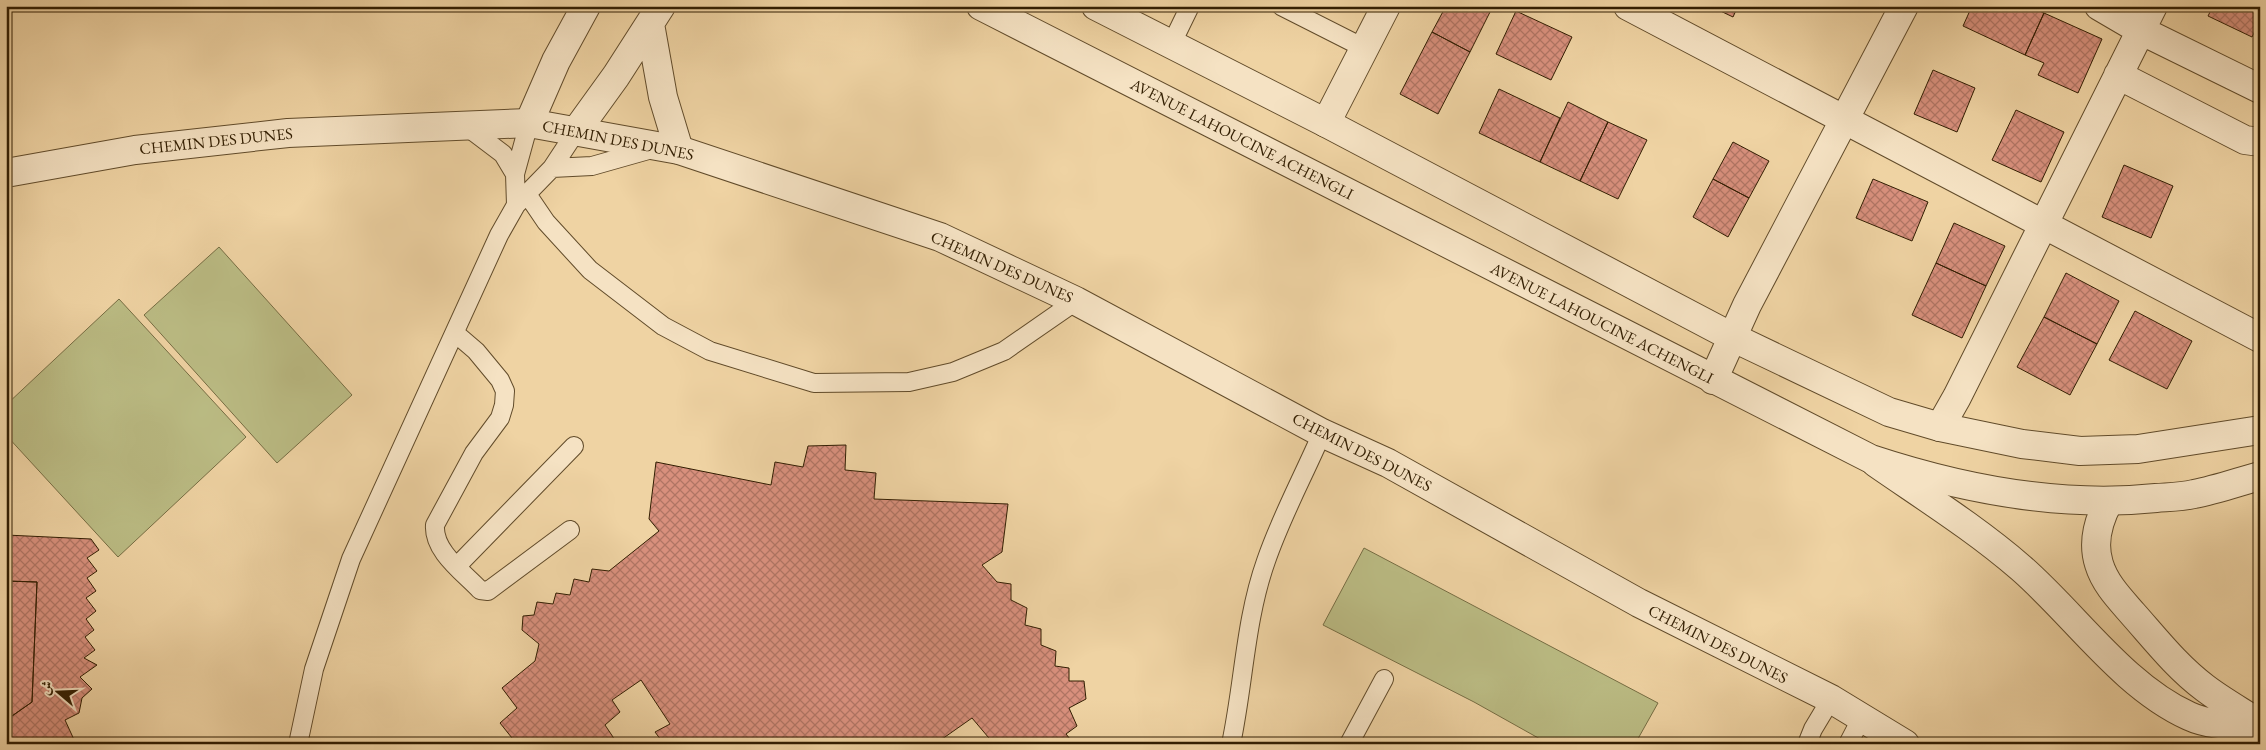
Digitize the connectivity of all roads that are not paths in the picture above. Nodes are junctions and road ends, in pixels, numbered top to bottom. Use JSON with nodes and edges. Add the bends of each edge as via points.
{"nodes":[{"id":1,"x":586,"y":6,"type":"edge"},
{"id":2,"x":981,"y":6,"type":"edge"},
{"id":3,"x":1096,"y":6,"type":"edge"},
{"id":4,"x":1190,"y":6,"type":"edge"},
{"id":5,"x":1281,"y":6,"type":"edge"},
{"id":6,"x":1386,"y":6,"type":"edge"},
{"id":7,"x":1904,"y":6,"type":"edge"},
{"id":8,"x":2100,"y":6,"type":"edge"},
{"id":9,"x":1636,"y":8,"type":"edge"},
{"id":10,"x":655,"y":15,"type":"edge"},
{"id":11,"x":2146,"y":18,"type":"edge"},
{"id":12,"x":1171,"y":44,"type":"junction"},
{"id":13,"x":1364,"y":48,"type":"junction"},
{"id":14,"x":2118,"y":75,"type":"junction"},
{"id":15,"x":2260,"y":88,"type":"edge"},
{"id":16,"x":1845,"y":121,"type":"junction"},
{"id":17,"x":529,"y":123,"type":"junction"},
{"id":18,"x":1326,"y":123,"type":"junction"},
{"id":19,"x":465,"y":126,"type":"junction"},
{"id":20,"x":577,"y":130,"type":"junction"},
{"id":21,"x":2260,"y":142,"type":"edge"},
{"id":22,"x":669,"y":148,"type":"junction"},
{"id":23,"x":552,"y":168,"type":"junction"},
{"id":24,"x":6,"y":173,"type":"edge"},
{"id":25,"x":515,"y":174,"type":"junction"},
{"id":26,"x":522,"y":200,"type":"junction"},
{"id":27,"x":2043,"y":224,"type":"junction"},
{"id":28,"x":1076,"y":301,"type":"junction"},
{"id":29,"x":455,"y":333,"type":"junction"},
{"id":30,"x":1734,"y":338,"type":"junction"},
{"id":31,"x":2260,"y":338,"type":"edge"},
{"id":32,"x":1713,"y":380,"type":"junction"},
{"id":33,"x":1940,"y":427,"type":"junction"},
{"id":34,"x":2260,"y":430,"type":"edge"},
{"id":35,"x":1322,"y":433,"type":"junction"},
{"id":36,"x":574,"y":446,"type":"dead end"},
{"id":37,"x":1871,"y":459,"type":"junction"},
{"id":38,"x":2260,"y":476,"type":"edge"},
{"id":39,"x":2109,"y":501,"type":"junction"},
{"id":40,"x":570,"y":530,"type":"dead end"},
{"id":41,"x":457,"y":566,"type":"junction"},
{"id":42,"x":1384,"y":679,"type":"dead end"},
{"id":43,"x":1831,"y":699,"type":"junction"},
{"id":44,"x":1861,"y":718,"type":"junction"},
{"id":45,"x":2260,"y":725,"type":"edge"},
{"id":46,"x":298,"y":744,"type":"edge"},
{"id":47,"x":1231,"y":744,"type":"edge"},
{"id":48,"x":1349,"y":744,"type":"edge"},
{"id":49,"x":1808,"y":744,"type":"edge"},
{"id":50,"x":1848,"y":744,"type":"edge"},
{"id":51,"x":1905,"y":744,"type":"edge"}],
"edges":[{"from":1,"to":17,"type":"street","via":[[556,61]]},
{"from":2,"to":32,"type":"street","name":"AVENUE LAHOUCINE ACHENGLI"},
{"from":3,"to":12,"type":"street"},
{"from":4,"to":12,"type":"lane"},
{"from":5,"to":13,"type":"lane"},
{"from":6,"to":13,"type":"street"},
{"from":7,"to":16,"type":"street"},
{"from":8,"to":11,"type":"street"},
{"from":9,"to":16,"type":"street"},
{"from":10,"to":20,"type":"street"},
{"from":10,"to":22,"type":"street"},
{"from":11,"to":14,"type":"street"},
{"from":11,"to":15,"type":"street"},
{"from":12,"to":18,"type":"street"},
{"from":13,"to":18,"type":"street"},
{"from":14,"to":21,"type":"street","via":[[2245,140]]},
{"from":14,"to":27,"type":"street"},
{"from":16,"to":27,"type":"street"},
{"from":16,"to":30,"type":"street","via":[[1747,304]]},
{"from":17,"to":19,"type":"street","name":"CHEMIN DES DUNES"},
{"from":17,"to":20,"type":"street","name":"CHEMIN DES DUNES"},
{"from":17,"to":25,"type":"lane"},
{"from":18,"to":30,"type":"street"},
{"from":19,"to":24,"type":"street","name":"CHEMIN DES DUNES","via":[[278,134],[135,150]]},
{"from":19,"to":25,"type":"lane","via":[[503,154]]},
{"from":20,"to":22,"type":"street","name":"CHEMIN DES DUNES"},
{"from":20,"to":23,"type":"lane"},
{"from":22,"to":23,"type":"lane","via":[[592,166]]},
{"from":22,"to":28,"type":"street","name":"CHEMIN DES DUNES","via":[[940,237]]},
{"from":23,"to":26,"type":"lane"},
{"from":25,"to":26,"type":"lane"},
{"from":26,"to":28,"type":"lane","via":[[590,270],[663,326],[710,352],[814,383],[909,382],[953,372],[1004,351]]},
{"from":26,"to":29,"type":"lane","via":[[498,235]]},
{"from":27,"to":31,"type":"street"},
{"from":27,"to":33,"type":"street"},
{"from":28,"to":35,"type":"street","name":"CHEMIN DES DUNES"},
{"from":29,"to":41,"type":"lane","via":[[476,351],[500,380],[504,391],[500,418],[474,452],[434,525],[434,536]]},
{"from":29,"to":46,"type":"lane","via":[[351,559],[314,669]]},
{"from":30,"to":32,"type":"street"},
{"from":30,"to":33,"type":"street","via":[[1889,412]]},
{"from":32,"to":37,"type":"street","name":"AVENUE LAHOUCINE ACHENGLI"},
{"from":33,"to":34,"type":"street","via":[[2022,444],[2080,451],[2138,449]]},
{"from":35,"to":43,"type":"street","name":"CHEMIN DES DUNES","via":[[1388,463],[1638,603]]},
{"from":35,"to":47,"type":"lane","via":[[1266,561],[1252,612]]},
{"from":36,"to":41,"type":"lane"},
{"from":37,"to":39,"type":"street","name":"AVENUE LAHOUCINE ACHENGLI","via":[[1921,476],[2011,493],[2079,502]]},
{"from":37,"to":45,"type":"street","via":[[1957,518],[2021,568],[2126,672],[2166,704],[2204,721]]},
{"from":38,"to":39,"type":"street","name":"AVENUE LAHOUCINE ACHENGLI","via":[[2192,495]]},
{"from":39,"to":45,"type":"street","via":[[2101,516],[2096,547],[2099,564],[2114,592],[2187,673]]},
{"from":40,"to":41,"type":"lane","via":[[488,591],[480,590]]},
{"from":42,"to":48,"type":"lane"},
{"from":43,"to":44,"type":"street","name":"CHEMIN DES DUNES"},
{"from":43,"to":49,"type":"lane"},
{"from":44,"to":50,"type":"lane"},
{"from":44,"to":51,"type":"street","name":"CHEMIN DES DUNES"}]}
